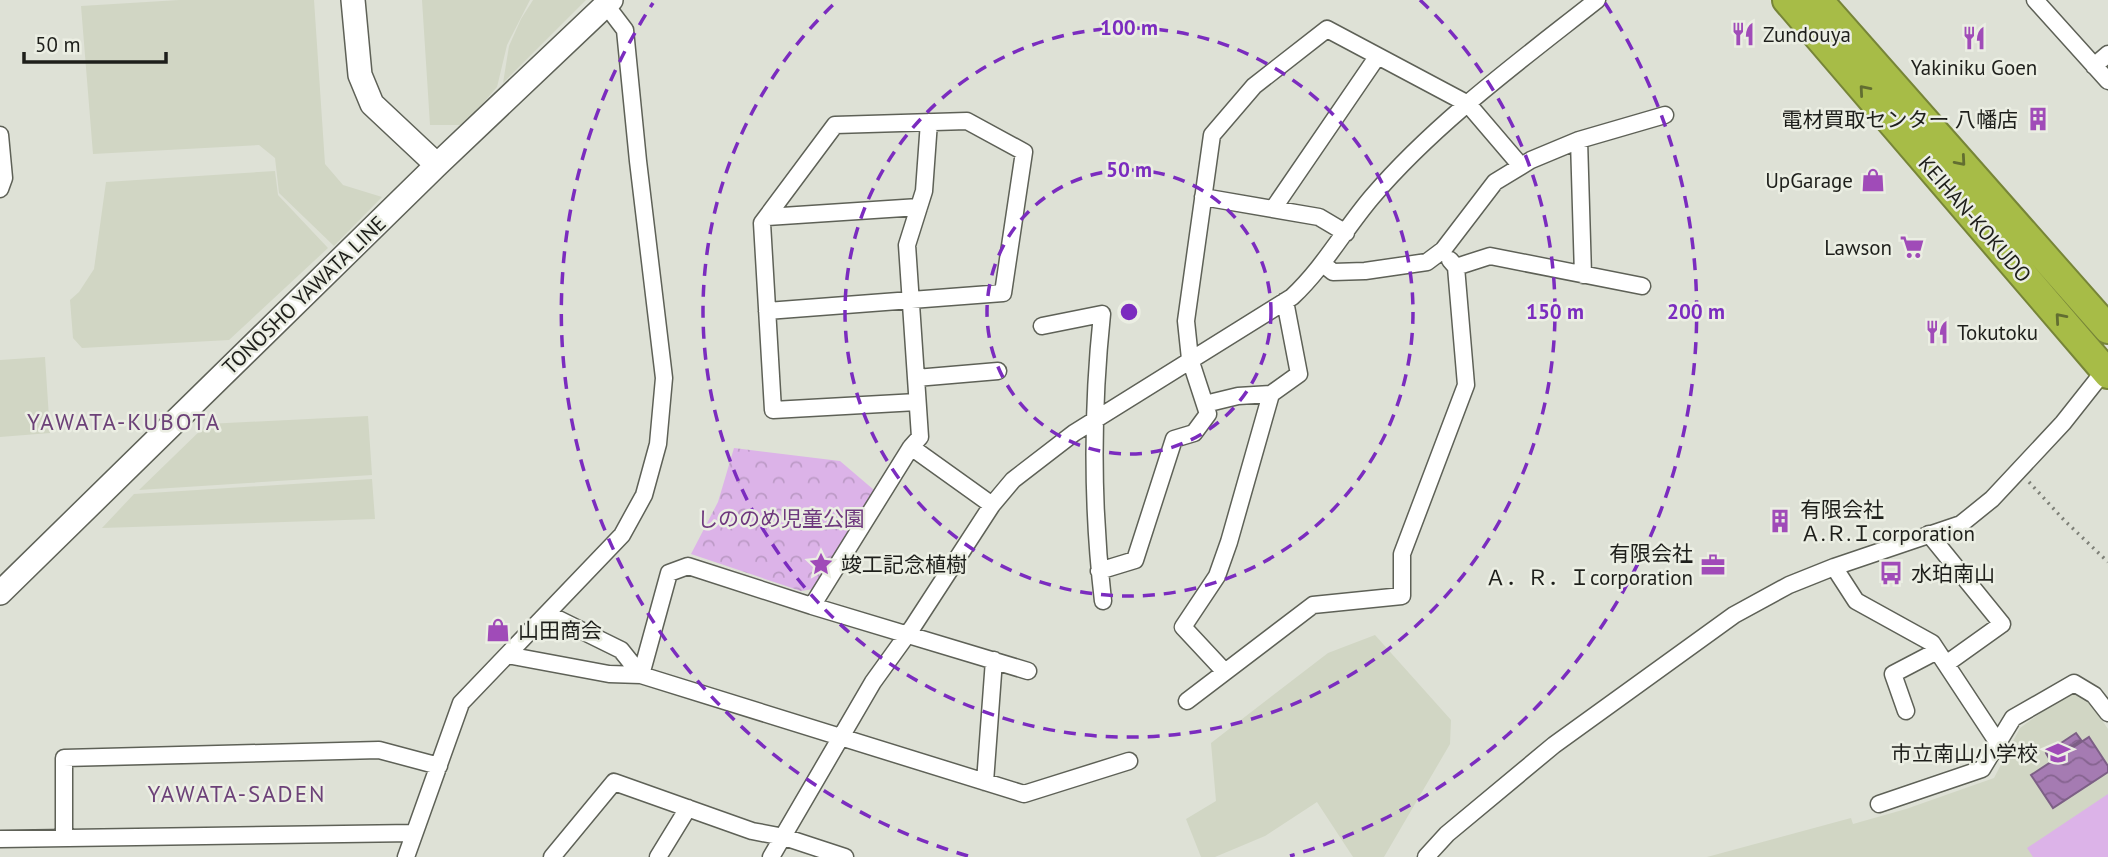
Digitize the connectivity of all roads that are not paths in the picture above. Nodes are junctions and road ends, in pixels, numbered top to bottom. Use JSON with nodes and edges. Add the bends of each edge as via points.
{"nodes":[{"id":1,"x":353,"y":0,"type":"edge"},
{"id":2,"x":1597,"y":0,"type":"edge"},
{"id":3,"x":1787,"y":0,"type":"edge"},
{"id":4,"x":1818,"y":0,"type":"edge"},
{"id":5,"x":2039,"y":1,"type":"edge"},
{"id":6,"x":608,"y":3,"type":"edge"},
{"id":7,"x":2108,"y":54,"type":"edge"},
{"id":8,"x":1377,"y":57,"type":"junction"},
{"id":9,"x":2094,"y":66,"type":"junction"},
{"id":10,"x":2108,"y":81,"type":"edge"},
{"id":11,"x":1468,"y":104,"type":"junction"},
{"id":12,"x":1665,"y":115,"type":"dead end"},
{"id":13,"x":929,"y":122,"type":"junction"},
{"id":14,"x":0,"y":135,"type":"edge"},
{"id":15,"x":1578,"y":140,"type":"junction"},
{"id":16,"x":437,"y":165,"type":"junction"},
{"id":17,"x":1521,"y":166,"type":"junction"},
{"id":18,"x":0,"y":189,"type":"edge"},
{"id":19,"x":1203,"y":197,"type":"junction"},
{"id":20,"x":919,"y":207,"type":"junction"},
{"id":21,"x":1273,"y":209,"type":"junction"},
{"id":22,"x":767,"y":217,"type":"junction"},
{"id":23,"x":1346,"y":233,"type":"junction"},
{"id":24,"x":1443,"y":250,"type":"junction"},
{"id":25,"x":1323,"y":264,"type":"junction"},
{"id":26,"x":1455,"y":267,"type":"junction"},
{"id":27,"x":1583,"y":275,"type":"junction"},
{"id":28,"x":1642,"y":286,"type":"dead end"},
{"id":29,"x":911,"y":300,"type":"junction"},
{"id":30,"x":1285,"y":301,"type":"junction"},
{"id":31,"x":767,"y":311,"type":"junction"},
{"id":32,"x":1042,"y":326,"type":"dead end"},
{"id":33,"x":2108,"y":329,"type":"edge"},
{"id":34,"x":1190,"y":359,"type":"junction"},
{"id":35,"x":2107,"y":368,"type":"edge"},
{"id":36,"x":998,"y":370,"type":"dead end"},
{"id":37,"x":916,"y":378,"type":"junction"},
{"id":38,"x":1271,"y":394,"type":"junction"},
{"id":39,"x":917,"y":402,"type":"junction"},
{"id":40,"x":1205,"y":404,"type":"junction"},
{"id":41,"x":1096,"y":419,"type":"junction"},
{"id":42,"x":911,"y":447,"type":"junction"},
{"id":43,"x":992,"y":505,"type":"junction"},
{"id":44,"x":1929,"y":534,"type":"junction"},
{"id":45,"x":1834,"y":567,"type":"junction"},
{"id":46,"x":1100,"y":571,"type":"junction"},
{"id":47,"x":0,"y":593,"type":"edge"},
{"id":48,"x":1103,"y":601,"type":"dead end"},
{"id":49,"x":812,"y":606,"type":"junction"},
{"id":50,"x":548,"y":614,"type":"junction"},
{"id":51,"x":907,"y":634,"type":"junction"},
{"id":52,"x":508,"y":655,"type":"junction"},
{"id":53,"x":1942,"y":658,"type":"junction"},
{"id":54,"x":994,"y":660,"type":"junction"},
{"id":55,"x":1028,"y":671,"type":"dead end"},
{"id":56,"x":1225,"y":672,"type":"junction"},
{"id":57,"x":641,"y":675,"type":"junction"},
{"id":58,"x":1187,"y":701,"type":"dead end"},
{"id":59,"x":1906,"y":711,"type":"dead end"},
{"id":60,"x":2108,"y":713,"type":"edge"},
{"id":61,"x":842,"y":736,"type":"junction"},
{"id":62,"x":1998,"y":743,"type":"junction"},
{"id":63,"x":1129,"y":761,"type":"dead end"},
{"id":64,"x":439,"y":766,"type":"junction"},
{"id":65,"x":985,"y":782,"type":"junction"},
{"id":66,"x":1879,"y":804,"type":"dead end"},
{"id":67,"x":688,"y":808,"type":"junction"},
{"id":68,"x":414,"y":833,"type":"junction"},
{"id":69,"x":784,"y":837,"type":"junction"},
{"id":70,"x":64,"y":838,"type":"junction"},
{"id":71,"x":0,"y":839,"type":"edge"},
{"id":72,"x":406,"y":857,"type":"edge"},
{"id":73,"x":552,"y":857,"type":"edge"},
{"id":74,"x":658,"y":857,"type":"edge"},
{"id":75,"x":771,"y":857,"type":"edge"},
{"id":76,"x":845,"y":857,"type":"edge"},
{"id":77,"x":1426,"y":857,"type":"edge"}],
"edges":[{"from":1,"to":16,"type":"main road","via":[[360,75],[372,104]]},
{"from":2,"to":11,"type":"street"},
{"from":35,"to":3,"type":"highway","name":"KEIHAN-KOKUDO","one_way":true},
{"from":4,"to":33,"type":"highway","name":"KEIHAN-KOKUDO","one_way":true},
{"from":5,"to":9,"type":"street"},
{"from":6,"to":16,"type":"main road","name":"TONOSHO YAWATA LINE"},
{"from":6,"to":50,"type":"street","via":[[625,30],[664,377],[658,444],[644,495],[622,535]]},
{"from":7,"to":9,"type":"street"},
{"from":8,"to":11,"type":"street"},
{"from":8,"to":19,"type":"street","via":[[1327,30],[1254,86],[1212,135]]},
{"from":8,"to":21,"type":"street"},
{"from":9,"to":10,"type":"street"},
{"from":11,"to":17,"type":"street"},
{"from":11,"to":23,"type":"street","via":[[1372,197]]},
{"from":12,"to":15,"type":"street"},
{"from":13,"to":20,"type":"street"},
{"from":13,"to":22,"type":"street","via":[[835,125]]},
{"from":13,"to":29,"type":"street","via":[[967,121],[1024,152],[1003,293]]},
{"from":14,"to":18,"type":"street","via":[[4,178]]},
{"from":15,"to":17,"type":"street"},
{"from":15,"to":27,"type":"street"},
{"from":16,"to":47,"type":"main road","name":"TONOSHO YAWATA LINE"},
{"from":17,"to":24,"type":"street","via":[[1495,182]]},
{"from":19,"to":21,"type":"street"},
{"from":19,"to":34,"type":"street","via":[[1186,321]]},
{"from":20,"to":22,"type":"street"},
{"from":20,"to":29,"type":"street","via":[[907,245]]},
{"from":21,"to":23,"type":"street","via":[[1319,217]]},
{"from":22,"to":31,"type":"street","via":[[762,223]]},
{"from":23,"to":25,"type":"street"},
{"from":24,"to":25,"type":"street","via":[[1427,262],[1365,271],[1332,272]]},
{"from":24,"to":26,"type":"street"},
{"from":25,"to":30,"type":"street"},
{"from":26,"to":27,"type":"street","via":[[1490,256]]},
{"from":26,"to":56,"type":"street","via":[[1466,385],[1402,554],[1402,596],[1313,605]]},
{"from":27,"to":28,"type":"street"},
{"from":29,"to":31,"type":"street"},
{"from":29,"to":37,"type":"street"},
{"from":30,"to":34,"type":"street"},
{"from":30,"to":38,"type":"street","via":[[1299,374]]},
{"from":31,"to":39,"type":"street","via":[[773,410]]},
{"from":32,"to":41,"type":"street","via":[[1102,314]]},
{"from":34,"to":40,"type":"street"},
{"from":34,"to":41,"type":"street"},
{"from":35,"to":44,"type":"street","via":[[2063,424],[1992,499],[1961,524]]},
{"from":36,"to":37,"type":"street"},
{"from":37,"to":39,"type":"street"},
{"from":38,"to":40,"type":"street"},
{"from":38,"to":56,"type":"street","via":[[1217,576],[1183,627]]},
{"from":39,"to":42,"type":"street","via":[[920,437]]},
{"from":40,"to":46,"type":"street","via":[[1208,414],[1194,433],[1174,439],[1135,561]]},
{"from":41,"to":43,"type":"street","via":[[1013,480]]},
{"from":41,"to":46,"type":"street"},
{"from":42,"to":43,"type":"street"},
{"from":42,"to":49,"type":"street"},
{"from":43,"to":51,"type":"street"},
{"from":44,"to":45,"type":"street"},
{"from":44,"to":53,"type":"street","via":[[2002,624]]},
{"from":45,"to":53,"type":"street","via":[[1856,601],[1932,643]]},
{"from":45,"to":77,"type":"street","via":[[1734,615],[1649,674],[1544,754],[1447,834]]},
{"from":46,"to":48,"type":"street"},
{"from":49,"to":51,"type":"street"},
{"from":49,"to":57,"type":"street","via":[[688,566],[669,573]]},
{"from":50,"to":52,"type":"street"},
{"from":50,"to":57,"type":"street","via":[[621,650]]},
{"from":51,"to":54,"type":"street"},
{"from":51,"to":61,"type":"street"},
{"from":52,"to":57,"type":"street","via":[[609,674]]},
{"from":52,"to":64,"type":"street","via":[[461,703]]},
{"from":53,"to":59,"type":"street","via":[[1893,674]]},
{"from":53,"to":62,"type":"street"},
{"from":54,"to":55,"type":"street"},
{"from":54,"to":65,"type":"street"},
{"from":56,"to":58,"type":"street"},
{"from":57,"to":61,"type":"street"},
{"from":60,"to":62,"type":"street","via":[[2094,695],[2074,683],[2013,718]]},
{"from":61,"to":65,"type":"street"},
{"from":61,"to":69,"type":"street"},
{"from":62,"to":66,"type":"street","via":[[1982,769]]},
{"from":63,"to":65,"type":"street","via":[[1024,794]]},
{"from":64,"to":68,"type":"street"},
{"from":64,"to":70,"type":"street","via":[[379,750],[64,758]]},
{"from":67,"to":69,"type":"street","via":[[752,831]]},
{"from":67,"to":73,"type":"street","via":[[614,782]]},
{"from":67,"to":74,"type":"street"},
{"from":68,"to":70,"type":"street"},
{"from":68,"to":72,"type":"street"},
{"from":69,"to":75,"type":"street"},
{"from":69,"to":76,"type":"street"},
{"from":70,"to":71,"type":"street"}]}
